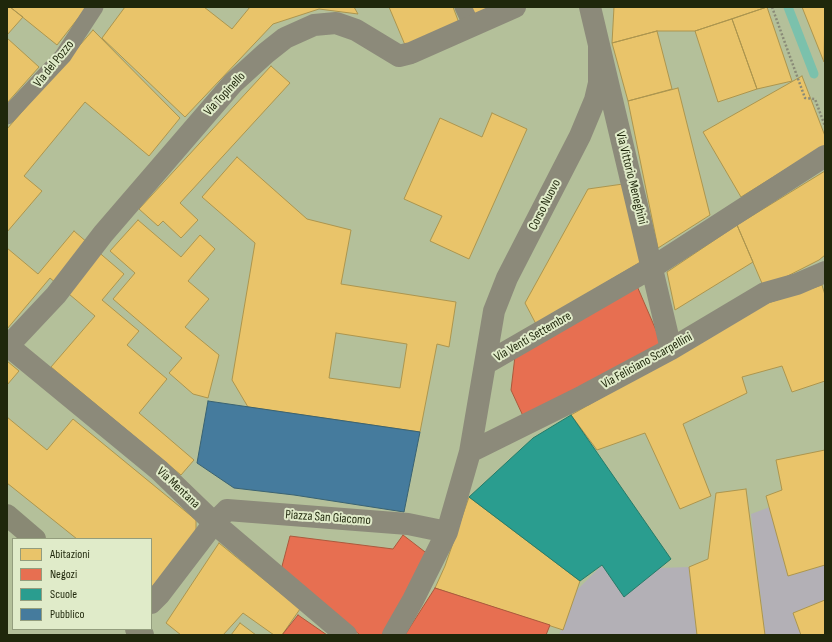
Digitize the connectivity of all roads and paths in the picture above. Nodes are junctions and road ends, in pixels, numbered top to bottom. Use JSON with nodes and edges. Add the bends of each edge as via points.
{"nodes":[{"id":1,"x":95,"y":7,"type":"edge"},
{"id":2,"x":515,"y":7,"type":"edge"},
{"id":3,"x":590,"y":7,"type":"edge"},
{"id":4,"x":772,"y":7,"type":"edge"},
{"id":5,"x":468,"y":17,"type":"edge"},
{"id":6,"x":599,"y":45,"type":"junction"},
{"id":7,"x":7,"y":116,"type":"edge"},
{"id":8,"x":825,"y":126,"type":"edge"},
{"id":9,"x":825,"y":156,"type":"edge"},
{"id":10,"x":653,"y":268,"type":"junction"},
{"id":11,"x":825,"y":272,"type":"edge"},
{"id":12,"x":8,"y":346,"type":"edge"},
{"id":13,"x":671,"y":349,"type":"junction"},
{"id":14,"x":485,"y":364,"type":"junction"},
{"id":15,"x":470,"y":452,"type":"junction"},
{"id":16,"x":7,"y":515,"type":"edge"},
{"id":17,"x":214,"y":523,"type":"junction"},
{"id":18,"x":447,"y":532,"type":"junction"},
{"id":19,"x":34,"y":538,"type":"edge"},
{"id":20,"x":152,"y":602,"type":"edge"},
{"id":21,"x":346,"y":635,"type":"edge"},
{"id":22,"x":393,"y":635,"type":"edge"}],
"edges":[{"from":1,"to":7,"type":"lane","name":"Via del Pozzo","via":[[63,56]]},
{"from":2,"to":5,"type":"street","name":"Via Topinello"},
{"from":3,"to":6,"type":"street","name":"Via Vittorio Meneghini"},
{"from":4,"to":8,"type":"path","via":[[805,98],[815,99]]},
{"from":5,"to":12,"type":"street","name":"Via Topinello","via":[[411,53],[399,56],[356,30],[336,23],[314,25],[285,38],[233,83],[103,234],[56,295]]},
{"from":6,"to":10,"type":"street","name":"Via Vittorio Meneghini"},
{"from":6,"to":14,"type":"street","name":"Corso Nuovo","via":[[599,83],[595,100],[580,136],[507,278],[494,311]]},
{"from":9,"to":10,"type":"street","name":"Via Venti Settembre"},
{"from":10,"to":13,"type":"street","name":"Via Vittorio Meneghini"},
{"from":10,"to":14,"type":"street","name":"Via Venti Settembre"},
{"from":11,"to":13,"type":"street","name":"Via Feliciano Scarpellini","via":[[797,284],[765,293]]},
{"from":12,"to":17,"type":"street","name":"Via Mentana","via":[[159,470]]},
{"from":13,"to":15,"type":"street","name":"Via Feliciano Scarpellini"},
{"from":14,"to":15,"type":"street","name":"Via Venti Settembre"},
{"from":15,"to":18,"type":"street","name":"Via Venti Settembre"},
{"from":16,"to":19,"type":"main road"},
{"from":17,"to":18,"type":"street","name":"Piazza San Giacomo","via":[[228,510],[408,524]]},
{"from":17,"to":20,"type":"street","name":"Piazza San Giacomo"},
{"from":17,"to":21,"type":"street","name":"Via Mentana"},
{"from":18,"to":22,"type":"street","name":"Via Venti Settembre"}]}
